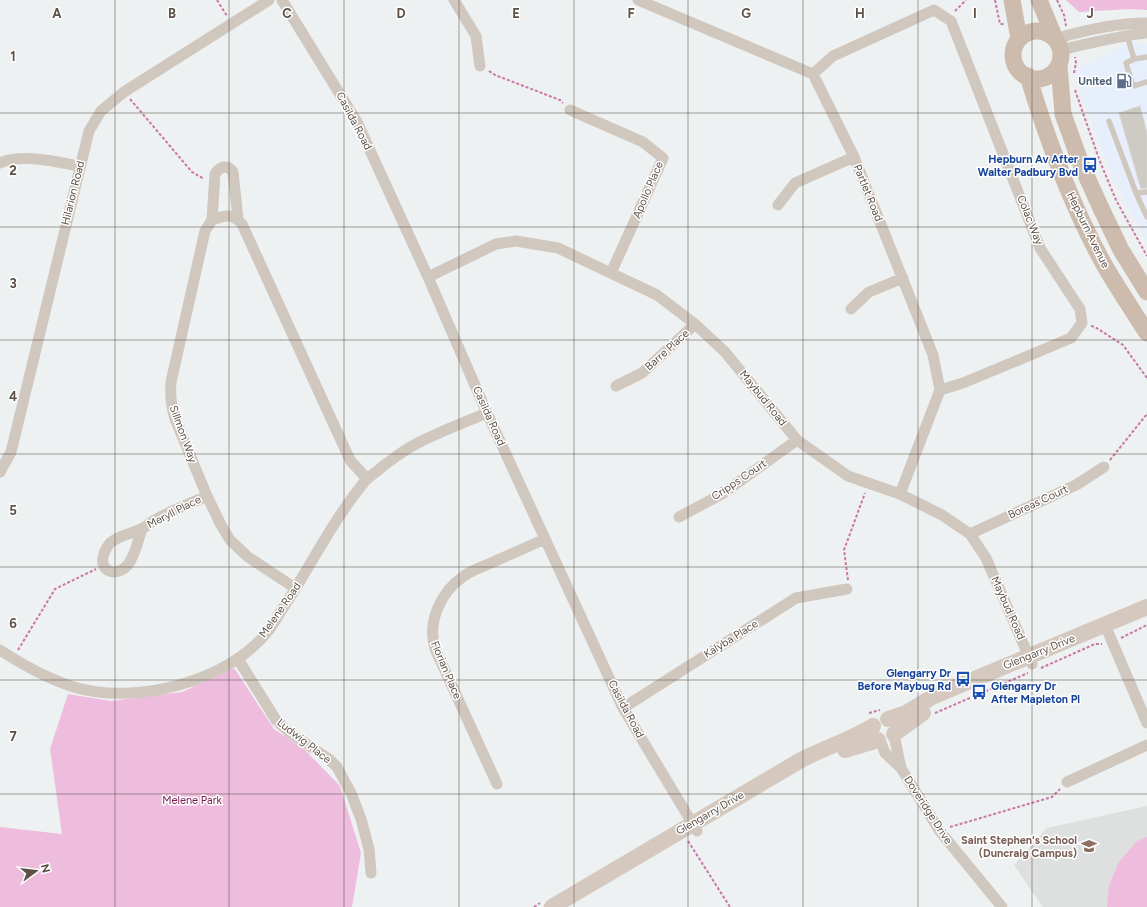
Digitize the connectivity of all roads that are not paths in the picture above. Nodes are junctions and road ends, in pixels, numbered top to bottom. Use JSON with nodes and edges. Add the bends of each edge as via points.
{"nodes":[{"id":1,"x":269,"y":0,"type":"edge"},
{"id":2,"x":282,"y":0,"type":"edge"},
{"id":3,"x":454,"y":0,"type":"edge"},
{"id":4,"x":638,"y":0,"type":"edge"},
{"id":5,"x":1012,"y":0,"type":"edge"},
{"id":6,"x":1038,"y":0,"type":"edge"},
{"id":7,"x":1147,"y":23,"type":"edge"},
{"id":8,"x":1147,"y":33,"type":"edge"},
{"id":9,"x":1127,"y":35,"type":"junction"},
{"id":10,"x":1019,"y":39,"type":"junction"},
{"id":11,"x":1057,"y":48,"type":"junction"},
{"id":12,"x":1147,"y":57,"type":"edge"},
{"id":13,"x":1134,"y":59,"type":"junction"},
{"id":14,"x":480,"y":66,"type":"road end"},
{"id":15,"x":813,"y":74,"type":"junction"},
{"id":16,"x":1028,"y":76,"type":"junction"},
{"id":17,"x":1147,"y":82,"type":"edge"},
{"id":18,"x":570,"y":110,"type":"road end"},
{"id":19,"x":1109,"y":121,"type":"dead end"},
{"id":20,"x":854,"y":157,"type":"junction"},
{"id":21,"x":0,"y":163,"type":"edge"},
{"id":22,"x":79,"y":166,"type":"junction"},
{"id":23,"x":1147,"y":192,"type":"edge"},
{"id":24,"x":1136,"y":193,"type":"junction"},
{"id":25,"x":778,"y":205,"type":"dead end"},
{"id":26,"x":1147,"y":217,"type":"edge"},
{"id":27,"x":238,"y":219,"type":"junction"},
{"id":28,"x":212,"y":220,"type":"junction"},
{"id":29,"x":611,"y":273,"type":"junction"},
{"id":30,"x":428,"y":277,"type":"junction"},
{"id":31,"x":903,"y":278,"type":"junction"},
{"id":32,"x":1147,"y":292,"type":"edge"},
{"id":33,"x":851,"y":309,"type":"dead end"},
{"id":34,"x":696,"y":324,"type":"junction"},
{"id":35,"x":1147,"y":333,"type":"edge"},
{"id":36,"x":616,"y":386,"type":"dead end"},
{"id":37,"x":940,"y":390,"type":"junction"},
{"id":38,"x":487,"y":413,"type":"junction"},
{"id":39,"x":797,"y":440,"type":"junction"},
{"id":40,"x":1104,"y":467,"type":"road end"},
{"id":41,"x":0,"y":472,"type":"edge"},
{"id":42,"x":367,"y":479,"type":"junction"},
{"id":43,"x":900,"y":494,"type":"junction"},
{"id":44,"x":207,"y":496,"type":"junction"},
{"id":45,"x":678,"y":517,"type":"dead end"},
{"id":46,"x":142,"y":529,"type":"junction"},
{"id":47,"x":970,"y":534,"type":"junction"},
{"id":48,"x":545,"y":539,"type":"junction"},
{"id":49,"x":296,"y":588,"type":"junction"},
{"id":50,"x":848,"y":589,"type":"road end"},
{"id":51,"x":1147,"y":607,"type":"edge"},
{"id":52,"x":1147,"y":617,"type":"edge"},
{"id":53,"x":1109,"y":634,"type":"junction"},
{"id":54,"x":0,"y":650,"type":"edge"},
{"id":55,"x":238,"y":659,"type":"junction"},
{"id":56,"x":1030,"y":660,"type":"junction"},
{"id":57,"x":623,"y":708,"type":"junction"},
{"id":58,"x":1147,"y":723,"type":"edge"},
{"id":59,"x":885,"y":732,"type":"junction"},
{"id":60,"x":1147,"y":745,"type":"edge"},
{"id":61,"x":1067,"y":782,"type":"road end"},
{"id":62,"x":497,"y":784,"type":"dead end"},
{"id":63,"x":692,"y":832,"type":"junction"},
{"id":64,"x":371,"y":873,"type":"dead end"},
{"id":65,"x":552,"y":907,"type":"edge"},
{"id":66,"x":569,"y":907,"type":"edge"},
{"id":67,"x":1002,"y":907,"type":"edge"}],
"edges":[{"from":1,"to":22,"type":"street","name":"Hilarion Road","via":[[124,92],[101,111],[89,131]]},
{"from":2,"to":30,"type":"street","name":"Casilda Road","via":[[357,122]]},
{"from":3,"to":14,"type":"street","via":[[476,36]]},
{"from":4,"to":15,"type":"street"},
{"from":5,"to":10,"type":"main road"},
{"from":6,"to":11,"type":"main road","name":"Hepburn Avenue"},
{"from":7,"to":11,"type":"street","via":[[1098,28]]},
{"from":8,"to":9,"type":"street"},
{"from":9,"to":11,"type":"street"},
{"from":9,"to":13,"type":"lane"},
{"from":10,"to":11,"type":"main road","via":[[1025,34],[1039,30],[1047,32]]},
{"from":10,"to":16,"type":"main road","via":[[1013,54],[1014,62],[1018,69]]},
{"from":11,"to":16,"type":"main road","via":[[1054,72],[1040,79]]},
{"from":11,"to":32,"type":"main road","name":"Hepburn Avenue","via":[[1063,114],[1081,164],[1121,250]]},
{"from":12,"to":13,"type":"lane"},
{"from":13,"to":17,"type":"lane","via":[[1126,63],[1133,86]]},
{"from":15,"to":20,"type":"street","name":"Partlet Road"},
{"from":15,"to":37,"type":"street","name":"Colac Way","via":[[833,56],[934,10],[951,21],[1040,248],[1080,309],[1082,323],[1071,338]]},
{"from":16,"to":35,"type":"main road","name":"Hepburn Avenue","via":[[1039,113],[1069,191],[1106,267]]},
{"from":18,"to":29,"type":"street","name":"Apollo Place","via":[[643,142],[663,158]]},
{"from":19,"to":24,"type":"lane"},
{"from":20,"to":25,"type":"street","via":[[795,183]]},
{"from":20,"to":31,"type":"street","name":"Partlet Road"},
{"from":21,"to":22,"type":"street","via":[[6,160],[39,158]]},
{"from":22,"to":41,"type":"street","name":"Hilarion Road","via":[[11,452]]},
{"from":23,"to":24,"type":"lane"},
{"from":24,"to":26,"type":"lane"},
{"from":27,"to":28,"type":"street","via":[[225,216]]},
{"from":27,"to":28,"type":"street","name":"Sillmon Way","via":[[235,181],[231,168],[227,166],[218,169],[215,174]]},
{"from":27,"to":42,"type":"street","name":"Sillmon Way","via":[[350,460]]},
{"from":28,"to":44,"type":"street","name":"Sillmon Way","via":[[205,231],[171,382],[170,399],[175,419]]},
{"from":29,"to":30,"type":"street","name":"Maybud Road","via":[[558,248],[516,241],[496,244]]},
{"from":29,"to":34,"type":"street","name":"Maybud Road","via":[[657,295]]},
{"from":30,"to":38,"type":"street","name":"Casilda Road"},
{"from":31,"to":33,"type":"street","via":[[869,292]]},
{"from":31,"to":37,"type":"street","name":"Partlet Road","via":[[934,355]]},
{"from":34,"to":36,"type":"street","name":"Barre Place","via":[[642,373]]},
{"from":34,"to":39,"type":"street","name":"Maybud Road","via":[[726,352]]},
{"from":37,"to":43,"type":"street"},
{"from":38,"to":42,"type":"street","name":"Melene Road","via":[[416,444],[397,455]]},
{"from":38,"to":48,"type":"street","name":"Casilda Road"},
{"from":39,"to":43,"type":"street","name":"Maybud Road","via":[[848,476]]},
{"from":39,"to":45,"type":"street","name":"Cripps Court","via":[[722,494]]},
{"from":40,"to":47,"type":"street","name":"Boreas Court","via":[[1076,485]]},
{"from":42,"to":49,"type":"street","name":"Melene Road","via":[[348,503]]},
{"from":43,"to":47,"type":"street","name":"Maybud Road","via":[[942,515]]},
{"from":44,"to":46,"type":"street","name":"Meryll Place"},
{"from":44,"to":49,"type":"street","name":"Sillmon Way","via":[[221,525],[238,549]]},
{"from":46,"to":46,"type":"street","name":"Meryll Place","via":[[110,544],[102,559],[107,570],[118,572],[124,569],[134,554]]},
{"from":47,"to":56,"type":"street","name":"Maybud Road","via":[[986,558]]},
{"from":48,"to":57,"type":"street","name":"Casilda Road"},
{"from":48,"to":62,"type":"street","name":"Florian Place","via":[[464,576],[450,589],[440,604],[432,628],[432,641],[436,651]]},
{"from":49,"to":55,"type":"street","name":"Melene Road","via":[[268,631]]},
{"from":50,"to":57,"type":"street","name":"Kalyba Place","via":[[796,598]]},
{"from":51,"to":53,"type":"main road","name":"Glengarry Drive"},
{"from":52,"to":53,"type":"main road","name":"Glengarry Drive"},
{"from":53,"to":56,"type":"main road","name":"Glengarry Drive"},
{"from":53,"to":58,"type":"street"},
{"from":54,"to":55,"type":"street","name":"Melene Road","via":[[40,674],[76,688],[119,693],[138,693],[185,684]]},
{"from":55,"to":64,"type":"street","name":"Ludwig Place","via":[[276,720],[337,767],[361,819],[369,849]]},
{"from":56,"to":59,"type":"main road","name":"Glengarry Drive","via":[[934,696],[906,713]]},
{"from":57,"to":63,"type":"street","name":"Casilda Road"},
{"from":59,"to":63,"type":"main road","name":"Glengarry Drive","via":[[816,763]]},
{"from":59,"to":67,"type":"street","name":"Doveridge Drive","via":[[901,768],[939,830]]},
{"from":60,"to":61,"type":"street"},
{"from":63,"to":65,"type":"main road","name":"Glengarry Drive"},
{"from":63,"to":66,"type":"main road","name":"Glengarry Drive"}]}
